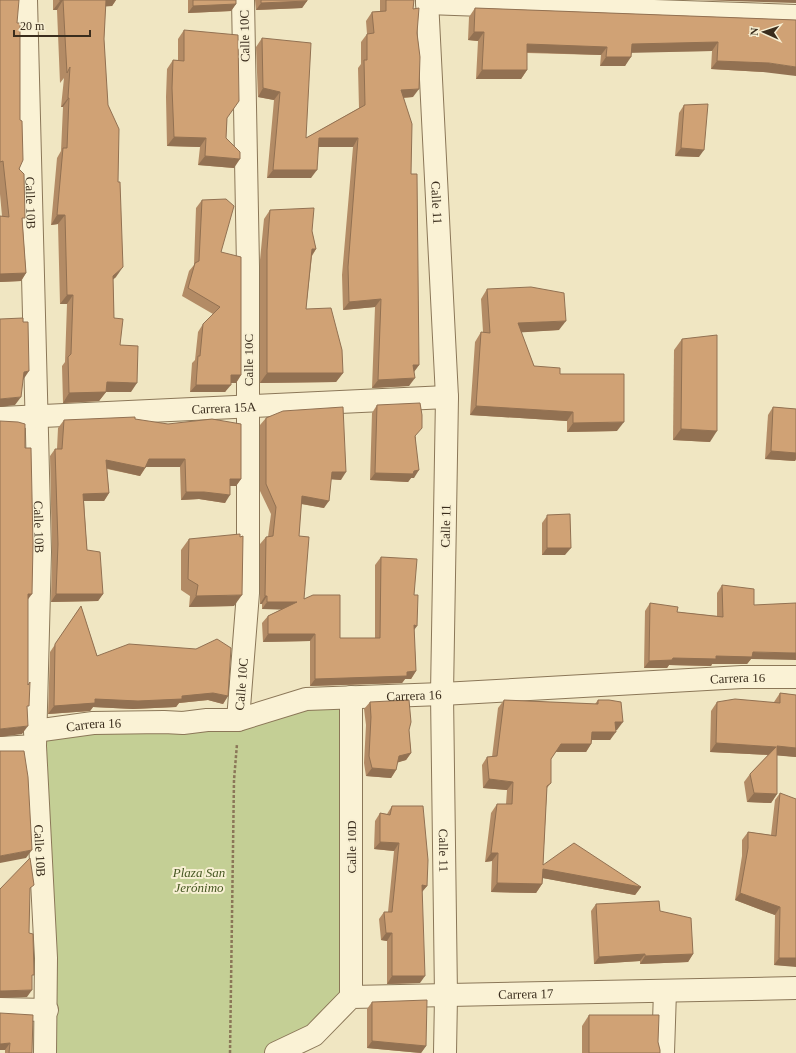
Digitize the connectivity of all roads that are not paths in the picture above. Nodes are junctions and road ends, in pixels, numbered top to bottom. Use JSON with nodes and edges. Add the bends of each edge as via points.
{"nodes":[{"id":1,"x":26,"y":0,"type":"edge"},
{"id":2,"x":243,"y":0,"type":"edge"},
{"id":3,"x":427,"y":2,"type":"edge"},
{"id":4,"x":796,"y":16,"type":"edge"},
{"id":5,"x":447,"y":397,"type":"junction"},
{"id":6,"x":248,"y":408,"type":"junction"},
{"id":7,"x":36,"y":416,"type":"junction"},
{"id":8,"x":0,"y":418,"type":"edge"},
{"id":9,"x":796,"y":677,"type":"edge"},
{"id":10,"x":442,"y":694,"type":"junction"},
{"id":11,"x":351,"y":697,"type":"junction"},
{"id":12,"x":238,"y":720,"type":"junction"},
{"id":13,"x":35,"y":738,"type":"junction"},
{"id":14,"x":0,"y":748,"type":"edge"},
{"id":15,"x":796,"y":988,"type":"edge"},
{"id":16,"x":665,"y":991,"type":"junction"},
{"id":17,"x":446,"y":996,"type":"junction"},
{"id":18,"x":351,"y":997,"type":"junction"},
{"id":19,"x":0,"y":1009,"type":"edge"},
{"id":20,"x":47,"y":1010,"type":"junction"},
{"id":21,"x":45,"y":1053,"type":"edge"},
{"id":22,"x":276,"y":1053,"type":"edge"},
{"id":23,"x":445,"y":1053,"type":"edge"},
{"id":24,"x":663,"y":1053,"type":"edge"}],
"edges":[{"from":1,"to":7,"type":"street","name":"Calle 10B"},
{"from":2,"to":6,"type":"street","name":"Calle 10C"},
{"from":3,"to":4,"type":"street"},
{"from":3,"to":5,"type":"street","name":"Calle 11"},
{"from":5,"to":6,"type":"street","name":"Carrera 15A"},
{"from":5,"to":10,"type":"street","name":"Calle 11"},
{"from":6,"to":7,"type":"street","name":"Carrera 15A"},
{"from":6,"to":12,"type":"street","name":"Calle 10C","via":[[248,593]]},
{"from":7,"to":8,"type":"street","name":"Carrera 15A"},
{"from":7,"to":13,"type":"street","name":"Calle 10B","via":[[40,552]]},
{"from":9,"to":10,"type":"street","name":"Carrera 16","via":[[742,677]]},
{"from":10,"to":11,"type":"street","name":"Carrera 16"},
{"from":10,"to":17,"type":"street","name":"Calle 11"},
{"from":11,"to":12,"type":"street","name":"Carrera 16","via":[[306,699]]},
{"from":11,"to":18,"type":"street","name":"Calle 10D"},
{"from":12,"to":13,"type":"street","name":"Carrera 16","via":[[93,723]]},
{"from":13,"to":14,"type":"street","name":"Carrera 16"},
{"from":13,"to":20,"type":"street","name":"Calle 10B"},
{"from":15,"to":16,"type":"street","name":"Carrera 17"},
{"from":16,"to":17,"type":"street","name":"Carrera 17"},
{"from":16,"to":24,"type":"street"},
{"from":17,"to":18,"type":"street","name":"Carrera 17"},
{"from":17,"to":23,"type":"street","name":"Calle 11"},
{"from":18,"to":22,"type":"street","via":[[314,1035]]},
{"from":19,"to":20,"type":"street"},
{"from":20,"to":21,"type":"street","name":"Calle 10B"}]}
